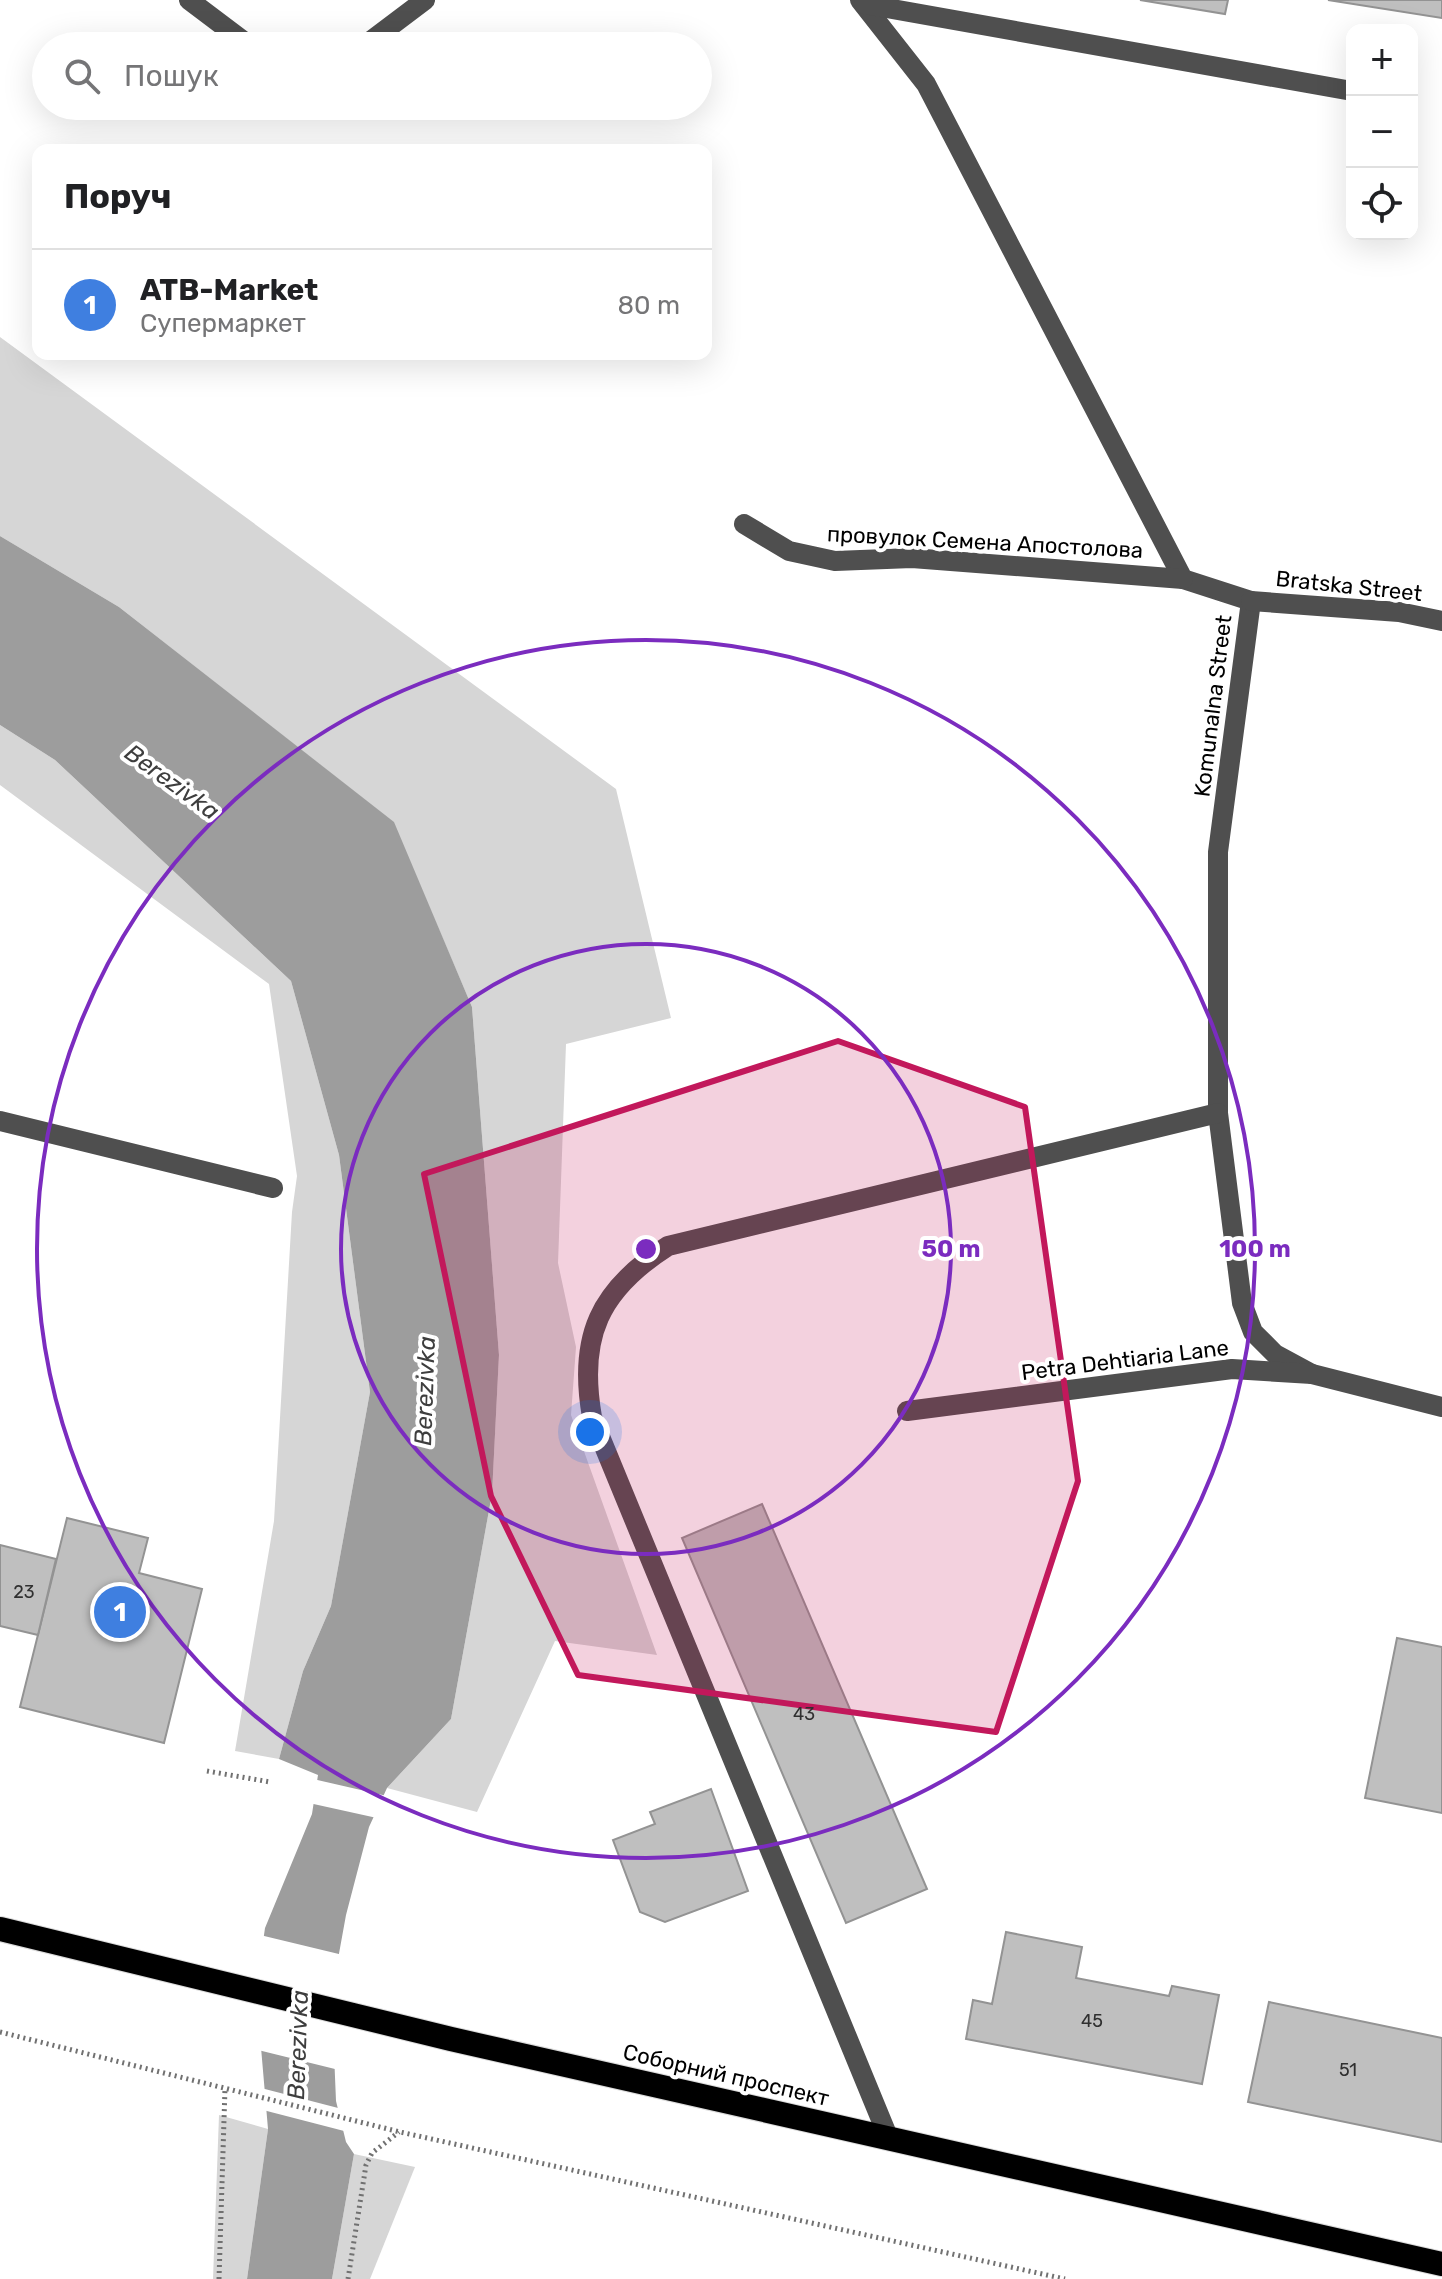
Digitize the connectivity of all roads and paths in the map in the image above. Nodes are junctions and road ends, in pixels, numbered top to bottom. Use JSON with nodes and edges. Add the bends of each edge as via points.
{"nodes":[{"id":1,"x":189,"y":0,"type":"edge"},
{"id":2,"x":425,"y":0,"type":"edge"},
{"id":3,"x":862,"y":2,"type":"edge"},
{"id":4,"x":231,"y":32,"type":"edge"},
{"id":5,"x":383,"y":32,"type":"edge"},
{"id":6,"x":1346,"y":90,"type":"edge"},
{"id":7,"x":744,"y":524,"type":"dead end"},
{"id":8,"x":1183,"y":579,"type":"junction"},
{"id":9,"x":1251,"y":601,"type":"junction"},
{"id":10,"x":1442,"y":621,"type":"edge"},
{"id":11,"x":1218,"y":1113,"type":"junction"},
{"id":12,"x":0,"y":1121,"type":"edge"},
{"id":13,"x":273,"y":1188,"type":"dead end"},
{"id":14,"x":1312,"y":1374,"type":"junction"},
{"id":15,"x":1442,"y":1407,"type":"edge"},
{"id":16,"x":907,"y":1411,"type":"dead end"},
{"id":17,"x":207,"y":1771,"type":"dead end"},
{"id":18,"x":270,"y":1782,"type":"dead end"},
{"id":19,"x":0,"y":1929,"type":"edge"},
{"id":20,"x":0,"y":2032,"type":"edge"},
{"id":21,"x":225,"y":2088,"type":"junction"},
{"id":22,"x":400,"y":2132,"type":"junction"},
{"id":23,"x":889,"y":2139,"type":"junction"},
{"id":24,"x":1442,"y":2264,"type":"edge"},
{"id":25,"x":219,"y":2279,"type":"edge"},
{"id":26,"x":348,"y":2279,"type":"edge"},
{"id":27,"x":1065,"y":2279,"type":"edge"}],
"edges":[{"from":1,"to":4,"type":"street"},
{"from":2,"to":5,"type":"street"},
{"from":3,"to":6,"type":"street"},
{"from":3,"to":8,"type":"street","via":[[926,84]]},
{"from":7,"to":8,"type":"street","name":"провулок Семена Апостолова","via":[[789,551],[835,561],[912,558]]},
{"from":8,"to":9,"type":"street","name":"Komunalna Street"},
{"from":9,"to":10,"type":"street","name":"Bratska Street","via":[[1399,612]]},
{"from":9,"to":11,"type":"street","name":"Komunalna Street","via":[[1218,852]]},
{"from":11,"to":14,"type":"street","name":"Komunalna Street","via":[[1242,1303],[1253,1332],[1275,1354]]},
{"from":11,"to":23,"type":"street","via":[[668,1246],[616,1289],[588,1350],[586,1384],[592,1417]]},
{"from":12,"to":13,"type":"street"},
{"from":14,"to":15,"type":"street","name":"Petra Dehtiaria Lane"},
{"from":14,"to":16,"type":"street","name":"Petra Dehtiaria Lane","via":[[1232,1369]]},
{"from":17,"to":18,"type":"path"},
{"from":19,"to":23,"type":"highway","name":"Соборний проспект"},
{"from":20,"to":21,"type":"path"},
{"from":21,"to":22,"type":"path"},
{"from":21,"to":25,"type":"path"},
{"from":22,"to":26,"type":"path","via":[[372,2153],[366,2165]]},
{"from":22,"to":27,"type":"path"},
{"from":23,"to":24,"type":"highway","name":"Соборний проспект"}]}
